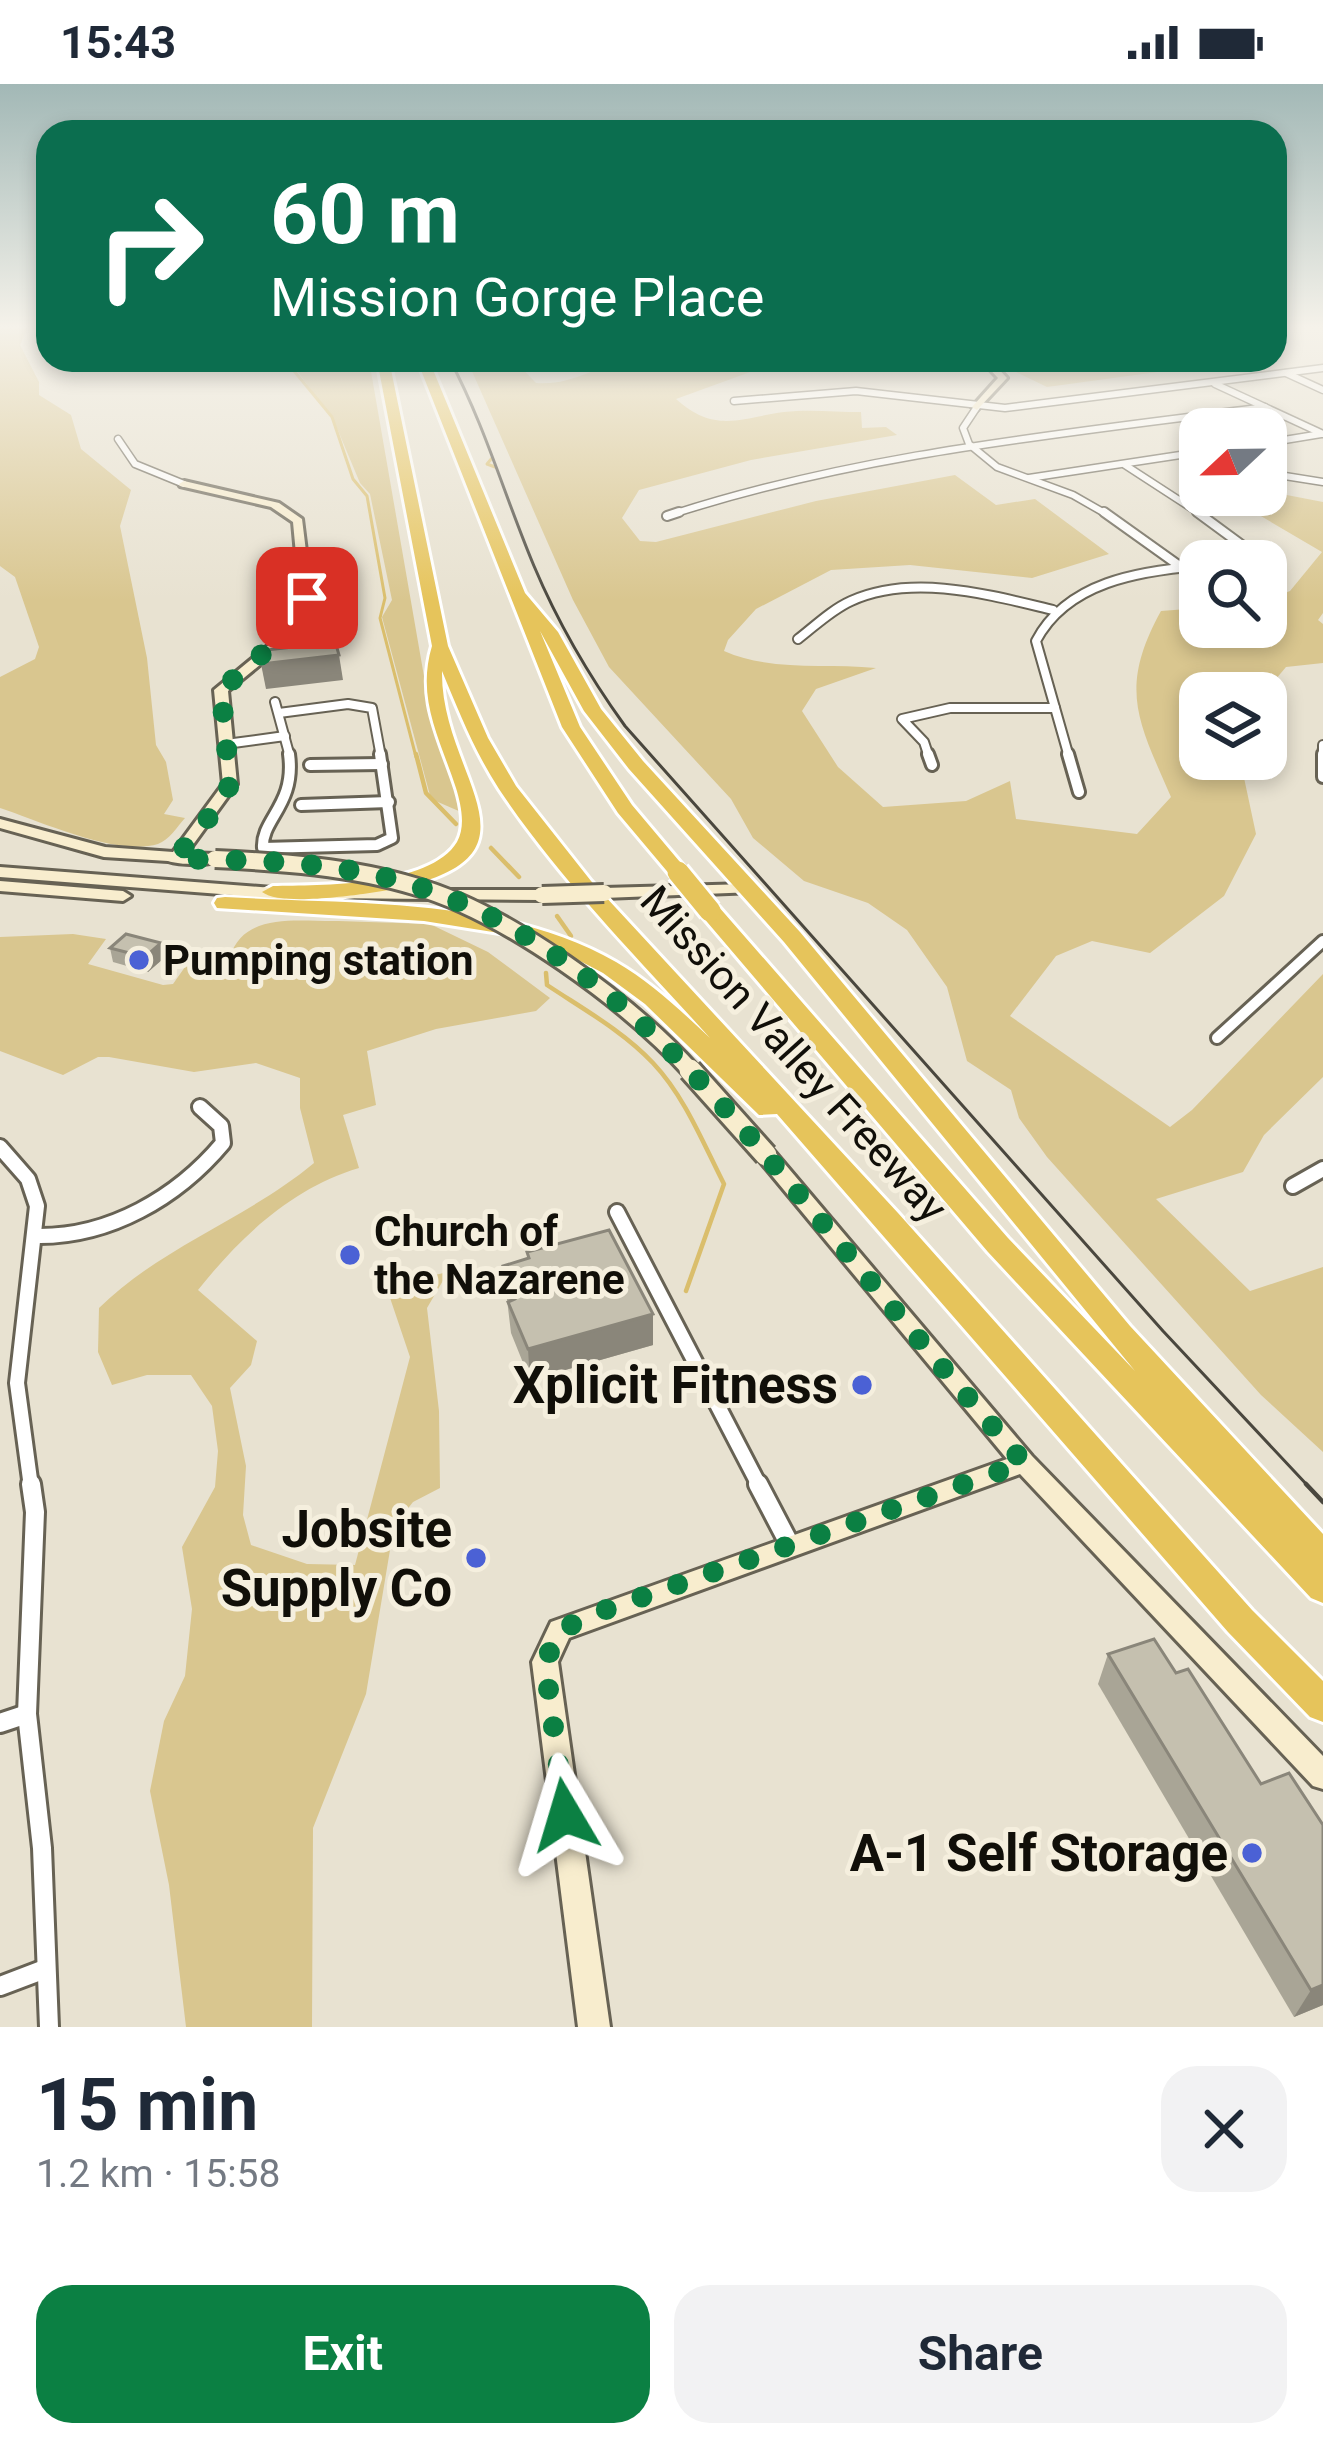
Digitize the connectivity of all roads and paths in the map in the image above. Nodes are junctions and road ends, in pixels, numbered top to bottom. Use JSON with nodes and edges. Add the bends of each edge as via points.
{"nodes":[{"id":1,"x":395,"y":420,"type":"edge"},
{"id":2,"x":447,"y":420,"type":"edge"},
{"id":3,"x":969,"y":420,"type":"edge"},
{"id":4,"x":1174,"y":420,"type":"edge"},
{"id":5,"x":1292,"y":420,"type":"edge"},
{"id":6,"x":1323,"y":434,"type":"edge"},
{"id":7,"x":118,"y":439,"type":"dead end"},
{"id":8,"x":1287,"y":439,"type":"edge"},
{"id":9,"x":971,"y":448,"type":"junction"},
{"id":10,"x":1179,"y":455,"type":"edge"},
{"id":11,"x":1124,"y":464,"type":"junction"},
{"id":12,"x":1287,"y":476,"type":"edge"},
{"id":13,"x":1022,"y":478,"type":"junction"},
{"id":14,"x":1323,"y":482,"type":"edge"},
{"id":15,"x":184,"y":484,"type":"joint"},
{"id":16,"x":667,"y":516,"type":"dead end"},
{"id":17,"x":1240,"y":540,"type":"edge"},
{"id":18,"x":1179,"y":566,"type":"edge"},
{"id":19,"x":1179,"y":567,"type":"edge"},
{"id":20,"x":520,"y":597,"type":"junction"},
{"id":21,"x":1053,"y":610,"type":"junction"},
{"id":22,"x":798,"y":639,"type":"dead end"},
{"id":23,"x":440,"y":646,"type":"junction"},
{"id":24,"x":1055,"y":708,"type":"junction"},
{"id":25,"x":285,"y":736,"type":"junction"},
{"id":26,"x":226,"y":744,"type":"junction"},
{"id":27,"x":1323,"y":745,"type":"edge"},
{"id":28,"x":382,"y":764,"type":"junction"},
{"id":29,"x":310,"y":765,"type":"dead end"},
{"id":30,"x":932,"y":765,"type":"dead end"},
{"id":31,"x":1323,"y":777,"type":"edge"},
{"id":32,"x":1079,"y":792,"type":"dead end"},
{"id":33,"x":389,"y":802,"type":"junction"},
{"id":34,"x":301,"y":805,"type":"dead end"},
{"id":35,"x":0,"y":823,"type":"edge"},
{"id":36,"x":175,"y":859,"type":"junction"},
{"id":37,"x":0,"y":872,"type":"edge"},
{"id":38,"x":0,"y":886,"type":"edge"},
{"id":39,"x":748,"y":889,"type":"junction"},
{"id":40,"x":223,"y":897,"type":"junction"},
{"id":41,"x":1323,"y":941,"type":"edge"},
{"id":42,"x":1217,"y":1038,"type":"dead end"},
{"id":43,"x":200,"y":1107,"type":"dead end"},
{"id":44,"x":0,"y":1147,"type":"edge"},
{"id":45,"x":1323,"y":1169,"type":"edge"},
{"id":46,"x":1294,"y":1186,"type":"dead end"},
{"id":47,"x":617,"y":1212,"type":"dead end"},
{"id":48,"x":888,"y":1220,"type":"junction"},
{"id":49,"x":37,"y":1236,"type":"junction"},
{"id":50,"x":1024,"y":1463,"type":"junction"},
{"id":51,"x":791,"y":1547,"type":"junction"},
{"id":52,"x":1323,"y":1557,"type":"edge"},
{"id":53,"x":1323,"y":1588,"type":"edge"},
{"id":54,"x":1323,"y":1706,"type":"edge"},
{"id":55,"x":27,"y":1714,"type":"junction"},
{"id":56,"x":0,"y":1723,"type":"edge"},
{"id":57,"x":1323,"y":1776,"type":"edge"},
{"id":58,"x":45,"y":1969,"type":"junction"},
{"id":59,"x":0,"y":1986,"type":"edge"},
{"id":60,"x":49,"y":2027,"type":"edge"},
{"id":61,"x":594,"y":2027,"type":"edge"}],
"edges":[{"from":1,"to":23,"type":"highway","name":"Mission Valley Freeway"},
{"from":2,"to":20,"type":"highway","name":"Mission Valley Freeway"},
{"from":3,"to":9,"type":"street","via":[[963,428]]},
{"from":4,"to":9,"type":"street"},
{"from":5,"to":6,"type":"street"},
{"from":6,"to":8,"type":"street"},
{"from":7,"to":15,"type":"street","via":[[135,464]]},
{"from":9,"to":13,"type":"street"},
{"from":9,"to":16,"type":"street","via":[[773,484]]},
{"from":10,"to":11,"type":"street"},
{"from":11,"to":13,"type":"street"},
{"from":11,"to":17,"type":"street"},
{"from":12,"to":14,"type":"street"},
{"from":13,"to":18,"type":"street","via":[[1087,502]]},
{"from":15,"to":26,"type":"street","via":[[275,505],[301,528],[307,608],[221,690]]},
{"from":19,"to":21,"type":"street","via":[[1128,578]]},
{"from":20,"to":39,"type":"highway","via":[[550,632],[593,711]]},
{"from":20,"to":53,"type":"highway","name":"Mission Valley Freeway","bridge":true,"via":[[571,727],[625,809],[998,1245]]},
{"from":21,"to":22,"type":"street","via":[[980,593],[883,592],[845,604]]},
{"from":21,"to":24,"type":"street","via":[[1036,641]]},
{"from":23,"to":40,"type":"highway","via":[[430,670],[434,694],[472,816],[457,852],[416,876],[360,890]]},
{"from":23,"to":48,"type":"highway","name":"Mission Valley Freeway","via":[[479,738],[551,846]]},
{"from":24,"to":30,"type":"street","via":[[950,708],[902,719]]},
{"from":24,"to":32,"type":"street"},
{"from":25,"to":26,"type":"street"},
{"from":25,"to":28,"type":"street","via":[[277,707],[362,704],[372,708]]},
{"from":25,"to":33,"type":"street","via":[[294,778],[262,835],[263,848],[377,844],[392,838]]},
{"from":26,"to":36,"type":"street","via":[[227,791]]},
{"from":27,"to":31,"type":"street"},
{"from":28,"to":29,"type":"street"},
{"from":28,"to":33,"type":"street"},
{"from":33,"to":34,"type":"street"},
{"from":35,"to":36,"type":"street","via":[[90,850]]},
{"from":36,"to":50,"type":"street","bridge":true,"via":[[291,862],[416,886],[518,932],[650,1027]]},
{"from":37,"to":40,"type":"street"},
{"from":38,"to":40,"type":"street"},
{"from":39,"to":40,"type":"street","bridge":true},
{"from":39,"to":52,"type":"highway","via":[[1120,1334]]},
{"from":40,"to":48,"type":"highway","via":[[486,923],[575,949],[640,990]]},
{"from":41,"to":42,"type":"street"},
{"from":43,"to":49,"type":"street","via":[[221,1126],[223,1143],[209,1163],[115,1223]]},
{"from":44,"to":49,"type":"street","via":[[28,1179]]},
{"from":45,"to":46,"type":"street"},
{"from":47,"to":51,"type":"street"},
{"from":48,"to":54,"type":"highway","name":"Mission Valley Freeway"},
{"from":49,"to":55,"type":"street","via":[[17,1383],[35,1512]]},
{"from":50,"to":51,"type":"street"},
{"from":50,"to":57,"type":"street"},
{"from":51,"to":61,"type":"street","via":[[590,1615],[550,1643],[545,1662]]},
{"from":55,"to":56,"type":"street"},
{"from":55,"to":58,"type":"street"},
{"from":58,"to":59,"type":"street"},
{"from":58,"to":60,"type":"street"}]}
